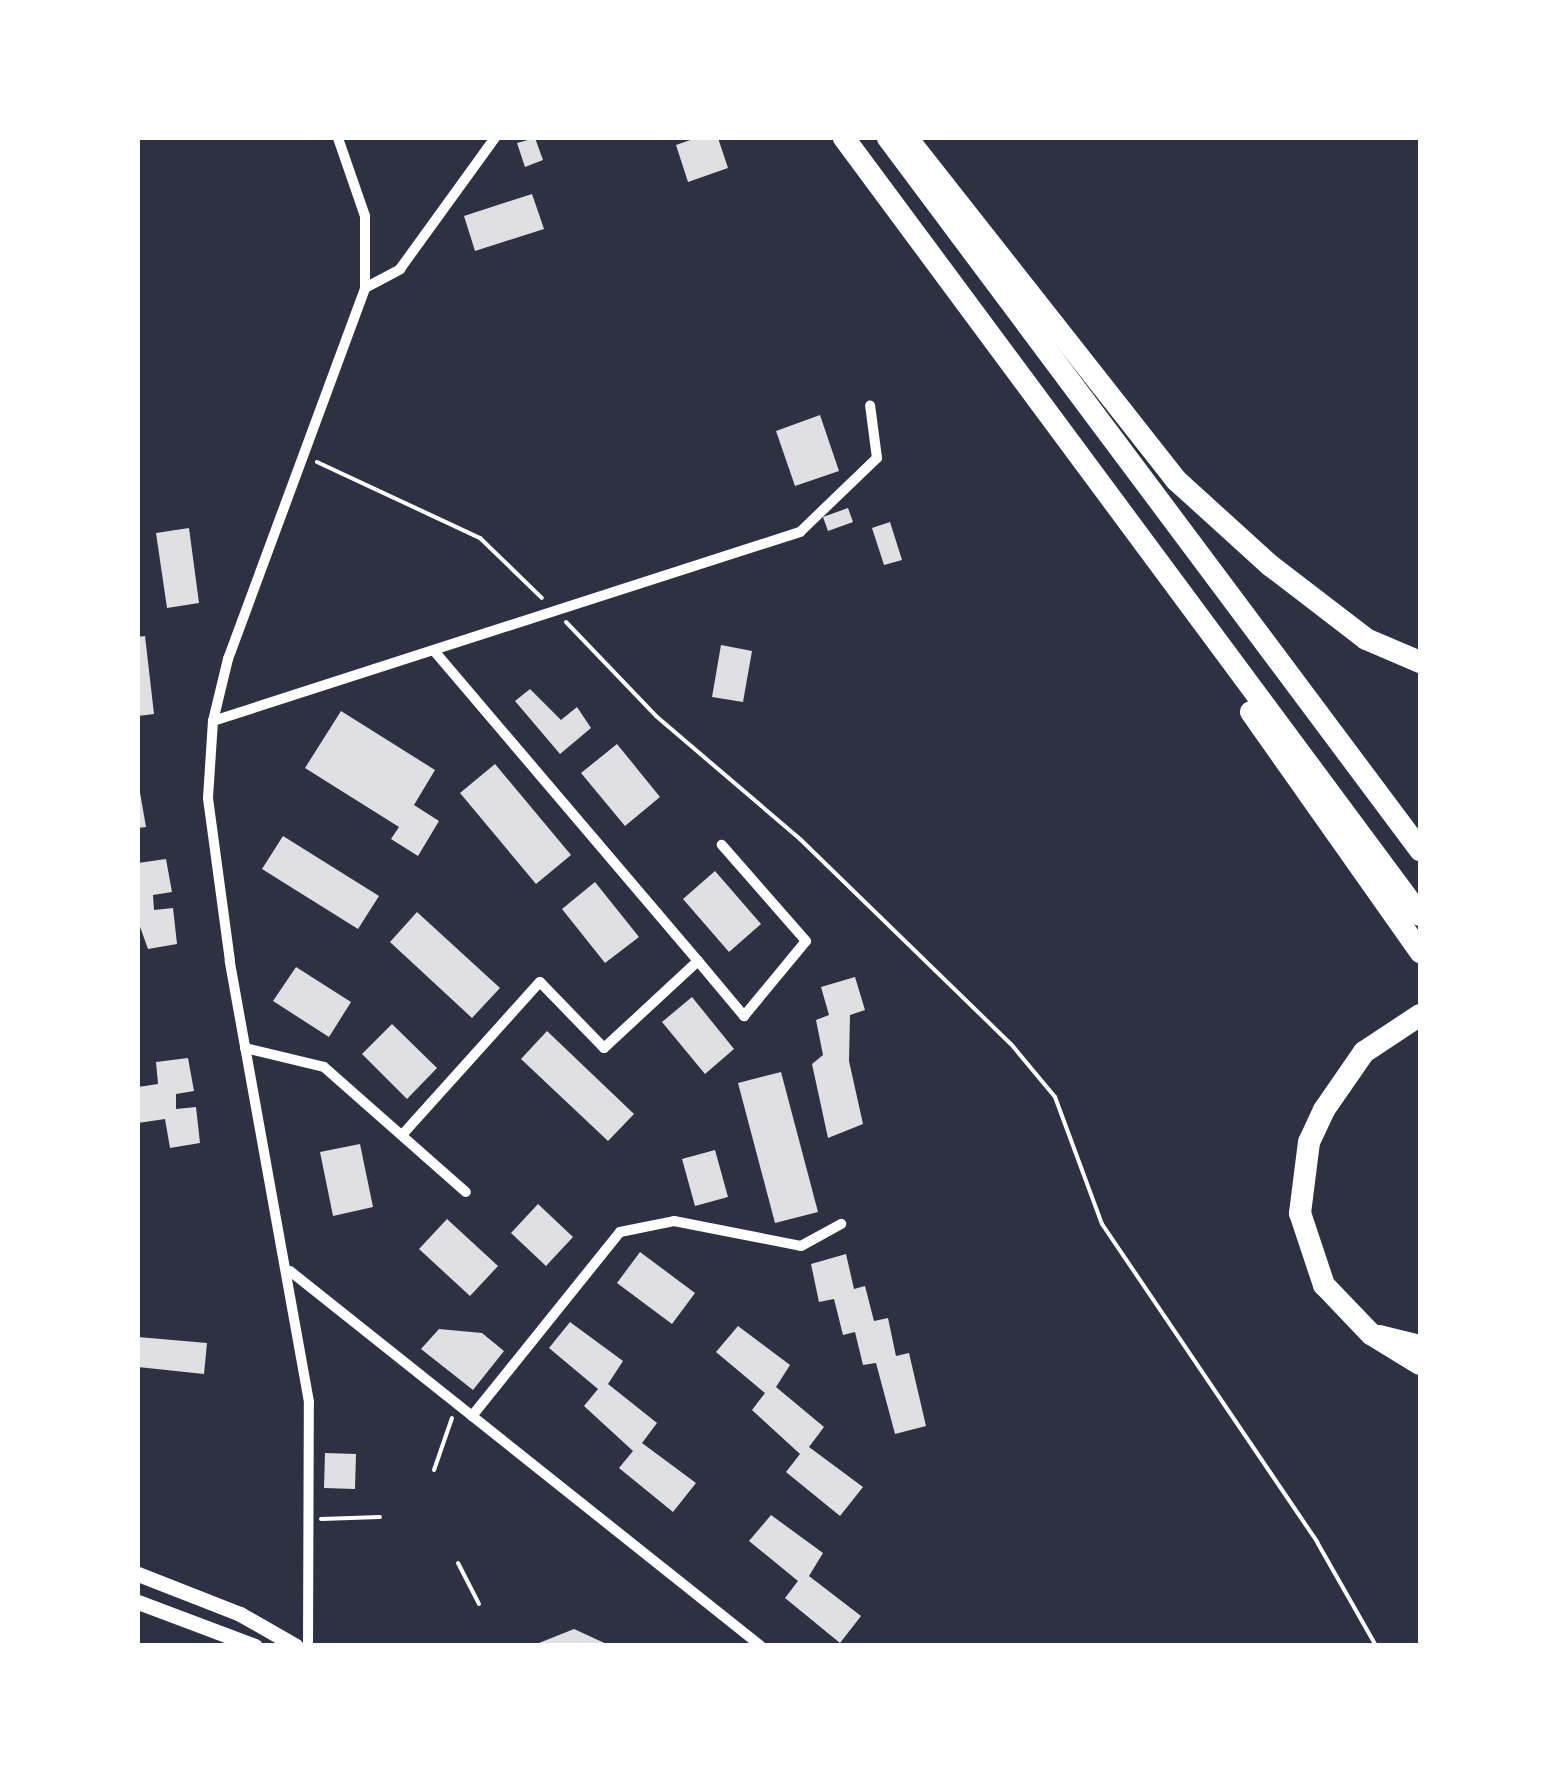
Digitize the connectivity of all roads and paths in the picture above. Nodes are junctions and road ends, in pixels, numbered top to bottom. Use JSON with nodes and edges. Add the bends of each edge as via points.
{"nodes":[{"id":1,"x":338,"y":138,"type":"edge"},
{"id":2,"x":495,"y":138,"type":"edge"},
{"id":3,"x":844,"y":138,"type":"edge"},
{"id":4,"x":888,"y":138,"type":"edge"},
{"id":5,"x":907,"y":138,"type":"edge"},
{"id":6,"x":365,"y":288,"type":"junction"},
{"id":7,"x":870,"y":405,"type":"dead end"},
{"id":8,"x":304,"y":456,"type":"junction"},
{"id":9,"x":1136,"y":538,"type":"junction"},
{"id":10,"x":558,"y":614,"type":"junction"},
{"id":11,"x":435,"y":652,"type":"junction"},
{"id":12,"x":1420,"y":662,"type":"edge"},
{"id":13,"x":213,"y":722,"type":"junction"},
{"id":14,"x":722,"y":845,"type":"dead end"},
{"id":15,"x":1420,"y":850,"type":"edge"},
{"id":16,"x":1420,"y":914,"type":"edge"},
{"id":17,"x":1420,"y":952,"type":"edge"},
{"id":18,"x":698,"y":961,"type":"junction"},
{"id":19,"x":1420,"y":1015,"type":"edge"},
{"id":20,"x":246,"y":1048,"type":"junction"},
{"id":21,"x":402,"y":1134,"type":"junction"},
{"id":22,"x":466,"y":1192,"type":"dead end"},
{"id":23,"x":841,"y":1224,"type":"dead end"},
{"id":24,"x":289,"y":1270,"type":"junction"},
{"id":25,"x":1371,"y":1334,"type":"junction"},
{"id":26,"x":1420,"y":1346,"type":"edge"},
{"id":27,"x":1420,"y":1364,"type":"edge"},
{"id":28,"x":457,"y":1404,"type":"junction"},
{"id":29,"x":472,"y":1416,"type":"junction"},
{"id":30,"x":434,"y":1470,"type":"dead end"},
{"id":31,"x":380,"y":1517,"type":"dead end"},
{"id":32,"x":306,"y":1520,"type":"junction"},
{"id":33,"x":458,"y":1562,"type":"dead end"},
{"id":34,"x":138,"y":1574,"type":"edge"},
{"id":35,"x":166,"y":1584,"type":"junction"},
{"id":36,"x":146,"y":1603,"type":"edge"},
{"id":37,"x":479,"y":1604,"type":"dead end"},
{"id":38,"x":255,"y":1646,"type":"edge"},
{"id":39,"x":296,"y":1646,"type":"edge"},
{"id":40,"x":308,"y":1646,"type":"edge"},
{"id":41,"x":760,"y":1646,"type":"edge"},
{"id":42,"x":1376,"y":1646,"type":"edge"}],
"edges":[{"from":1,"to":6,"type":"street","via":[[365,216]]},
{"from":2,"to":6,"type":"street","via":[[400,269]]},
{"from":3,"to":9,"type":"highway"},
{"from":4,"to":15,"type":"highway"},
{"from":5,"to":12,"type":"highway","via":[[1176,480],[1270,566],[1366,639]]},
{"from":6,"to":8,"type":"street"},
{"from":7,"to":10,"type":"street","via":[[877,458],[800,532]]},
{"from":8,"to":10,"type":"path","via":[[480,538]]},
{"from":8,"to":13,"type":"street","via":[[228,660]]},
{"from":9,"to":16,"type":"highway"},
{"from":9,"to":17,"type":"highway"},
{"from":10,"to":11,"type":"street"},
{"from":10,"to":42,"type":"path","via":[[656,716],[800,839],[1011,1044],[1054,1097],[1102,1224],[1317,1542]]},
{"from":11,"to":13,"type":"street"},
{"from":11,"to":18,"type":"street"},
{"from":13,"to":20,"type":"street","via":[[210,816]]},
{"from":14,"to":18,"type":"street","via":[[806,940],[744,1016]]},
{"from":18,"to":21,"type":"street","via":[[604,1048],[540,982]]},
{"from":19,"to":25,"type":"highway","via":[[1364,1052],[1340,1082],[1309,1142],[1302,1178],[1300,1213],[1324,1284]]},
{"from":20,"to":21,"type":"street","via":[[324,1067]]},
{"from":20,"to":24,"type":"street"},
{"from":21,"to":22,"type":"street"},
{"from":23,"to":29,"type":"street","via":[[801,1246],[674,1221],[620,1232]]},
{"from":24,"to":28,"type":"street"},
{"from":24,"to":32,"type":"street","via":[[309,1402]]},
{"from":25,"to":26,"type":"highway"},
{"from":25,"to":27,"type":"highway"},
{"from":28,"to":29,"type":"street"},
{"from":28,"to":30,"type":"path"},
{"from":29,"to":41,"type":"street"},
{"from":31,"to":32,"type":"path"},
{"from":32,"to":40,"type":"street"},
{"from":33,"to":37,"type":"path"},
{"from":34,"to":35,"type":"street"},
{"from":35,"to":36,"type":"street"},
{"from":35,"to":39,"type":"street"},
{"from":36,"to":38,"type":"street"}]}
